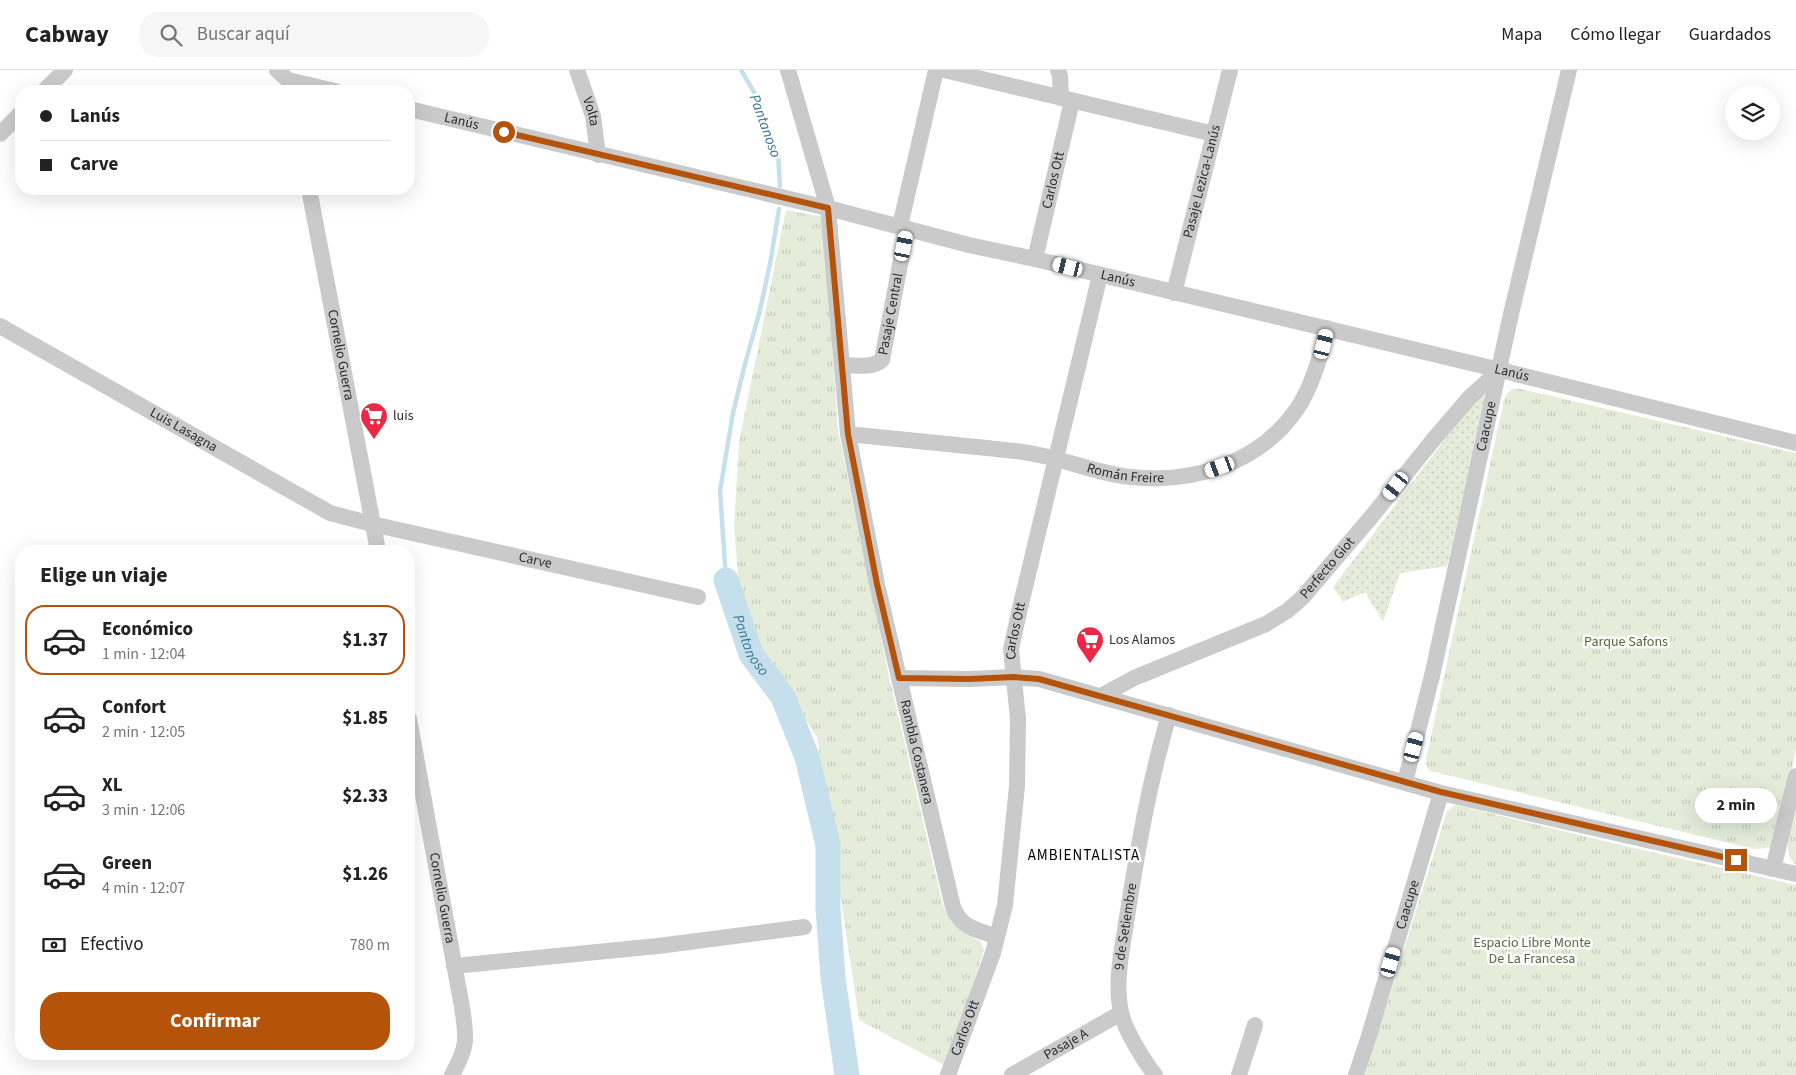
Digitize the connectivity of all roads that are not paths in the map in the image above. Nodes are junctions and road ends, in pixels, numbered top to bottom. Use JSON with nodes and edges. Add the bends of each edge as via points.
{"nodes":[{"id":1,"x":65,"y":70,"type":"edge"},
{"id":2,"x":577,"y":70,"type":"edge"},
{"id":3,"x":788,"y":70,"type":"edge"},
{"id":4,"x":936,"y":70,"type":"edge"},
{"id":5,"x":944,"y":70,"type":"edge"},
{"id":6,"x":1058,"y":70,"type":"edge"},
{"id":7,"x":1230,"y":70,"type":"edge"},
{"id":8,"x":1568,"y":70,"type":"edge"},
{"id":9,"x":974,"y":74,"type":"edge"},
{"id":10,"x":285,"y":80,"type":"edge"},
{"id":11,"x":50,"y":85,"type":"edge"},
{"id":12,"x":308,"y":85,"type":"edge"},
{"id":13,"x":1066,"y":100,"type":"junction"},
{"id":14,"x":415,"y":110,"type":"edge"},
{"id":15,"x":15,"y":119,"type":"edge"},
{"id":16,"x":0,"y":134,"type":"edge"},
{"id":17,"x":1214,"y":134,"type":"junction"},
{"id":18,"x":598,"y":155,"type":"junction"},
{"id":19,"x":310,"y":195,"type":"edge"},
{"id":20,"x":828,"y":208,"type":"junction"},
{"id":21,"x":904,"y":227,"type":"junction"},
{"id":22,"x":1035,"y":259,"type":"junction"},
{"id":23,"x":1100,"y":275,"type":"junction"},
{"id":24,"x":1174,"y":293,"type":"junction"},
{"id":25,"x":0,"y":326,"type":"edge"},
{"id":26,"x":1328,"y":328,"type":"junction"},
{"id":27,"x":842,"y":365,"type":"junction"},
{"id":28,"x":1500,"y":370,"type":"junction"},
{"id":29,"x":848,"y":434,"type":"junction"},
{"id":30,"x":1796,"y":443,"type":"edge"},
{"id":31,"x":1056,"y":459,"type":"junction"},
{"id":32,"x":372,"y":524,"type":"junction"},
{"id":33,"x":377,"y":545,"type":"edge"},
{"id":34,"x":698,"y":597,"type":"dead end"},
{"id":35,"x":1014,"y":677,"type":"junction"},
{"id":36,"x":899,"y":678,"type":"junction"},
{"id":37,"x":1101,"y":696,"type":"junction"},
{"id":38,"x":1169,"y":715,"type":"junction"},
{"id":39,"x":415,"y":753,"type":"edge"},
{"id":40,"x":1796,"y":776,"type":"edge"},
{"id":41,"x":1405,"y":782,"type":"junction"},
{"id":42,"x":1441,"y":792,"type":"junction"},
{"id":43,"x":1773,"y":869,"type":"junction"},
{"id":44,"x":1796,"y":874,"type":"edge"},
{"id":45,"x":804,"y":927,"type":"dead end"},
{"id":46,"x":997,"y":937,"type":"junction"},
{"id":47,"x":454,"y":966,"type":"junction"},
{"id":48,"x":1121,"y":1013,"type":"junction"},
{"id":49,"x":1255,"y":1025,"type":"dead end"},
{"id":50,"x":452,"y":1075,"type":"edge"},
{"id":51,"x":948,"y":1075,"type":"edge"},
{"id":52,"x":1012,"y":1075,"type":"edge"},
{"id":53,"x":1155,"y":1075,"type":"edge"},
{"id":54,"x":1239,"y":1075,"type":"edge"},
{"id":55,"x":1356,"y":1075,"type":"edge"}],
"edges":[{"from":1,"to":11,"type":"street"},
{"from":2,"to":18,"type":"street","name":"Volta","via":[[593,116]]},
{"from":3,"to":20,"type":"street","name":"Rambla Costanera"},
{"from":4,"to":21,"type":"street"},
{"from":5,"to":9,"type":"street"},
{"from":6,"to":13,"type":"street","name":"Carlos Ott"},
{"from":7,"to":17,"type":"street","name":"Pasaje Lezica-Lanús"},
{"from":8,"to":28,"type":"street","name":"Caacupe"},
{"from":9,"to":13,"type":"street"},
{"from":10,"to":12,"type":"street"},
{"from":13,"to":17,"type":"street"},
{"from":13,"to":22,"type":"street","name":"Carlos Ott"},
{"from":14,"to":18,"type":"street","name":"Lanús"},
{"from":15,"to":16,"type":"street"},
{"from":17,"to":24,"type":"street","name":"Pasaje Lezica-Lanús"},
{"from":18,"to":20,"type":"street","name":"Lanús"},
{"from":19,"to":32,"type":"street","name":"Cornelio Guerra"},
{"from":20,"to":21,"type":"street","name":"Lanús"},
{"from":20,"to":27,"type":"street","name":"Rambla Costanera"},
{"from":21,"to":22,"type":"street","name":"Lanús"},
{"from":21,"to":27,"type":"street","name":"Pasaje Central","via":[[882,360],[869,366]]},
{"from":22,"to":23,"type":"street","name":"Lanús"},
{"from":23,"to":24,"type":"street","name":"Lanús"},
{"from":23,"to":31,"type":"street","name":"Carlos Ott"},
{"from":24,"to":26,"type":"street","name":"Lanús"},
{"from":25,"to":32,"type":"street","name":"Luis Lasagna","via":[[330,513]]},
{"from":26,"to":28,"type":"street","name":"Lanús"},
{"from":26,"to":31,"type":"street","name":"Román Freire","via":[[1320,359],[1298,408],[1283,427],[1258,449],[1234,462],[1205,472],[1164,479],[1129,477]]},
{"from":27,"to":29,"type":"street","name":"Rambla Costanera"},
{"from":28,"to":30,"type":"street","name":"Lanús"},
{"from":28,"to":37,"type":"street","name":"Perfecto Giot","via":[[1470,397],[1302,598],[1287,611],[1266,624],[1134,678]]},
{"from":28,"to":41,"type":"street","name":"Caacupe"},
{"from":29,"to":31,"type":"street","name":"Román Freire","via":[[1029,453]]},
{"from":29,"to":36,"type":"street","name":"Rambla Costanera"},
{"from":31,"to":35,"type":"street","name":"Carlos Ott","via":[[1013,636]]},
{"from":32,"to":33,"type":"street","name":"Cornelio Guerra"},
{"from":32,"to":34,"type":"street","name":"Carve"},
{"from":35,"to":36,"type":"street"},
{"from":35,"to":37,"type":"street","via":[[1039,679]]},
{"from":35,"to":46,"type":"street","name":"Carlos Ott","via":[[1018,719],[1017,786],[1005,906]]},
{"from":36,"to":46,"type":"street","name":"Rambla Costanera","via":[[957,918],[965,925]]},
{"from":37,"to":38,"type":"street"},
{"from":38,"to":41,"type":"street"},
{"from":38,"to":48,"type":"street","name":"9 de Setiembre","via":[[1140,834],[1122,952]]},
{"from":39,"to":47,"type":"street","name":"Cornelio Guerra"},
{"from":40,"to":43,"type":"street"},
{"from":41,"to":42,"type":"street"},
{"from":42,"to":43,"type":"street"},
{"from":42,"to":55,"type":"street","name":"Caacupe"},
{"from":43,"to":44,"type":"street"},
{"from":45,"to":47,"type":"street","via":[[658,946]]},
{"from":46,"to":51,"type":"street","name":"Carlos Ott"},
{"from":47,"to":50,"type":"street","name":"Cornelio Guerra","via":[[467,1039]]},
{"from":48,"to":52,"type":"street","name":"Pasaje A"},
{"from":48,"to":53,"type":"street","name":"9 de Setiembre","via":[[1139,1052]]},
{"from":49,"to":54,"type":"street"}]}
